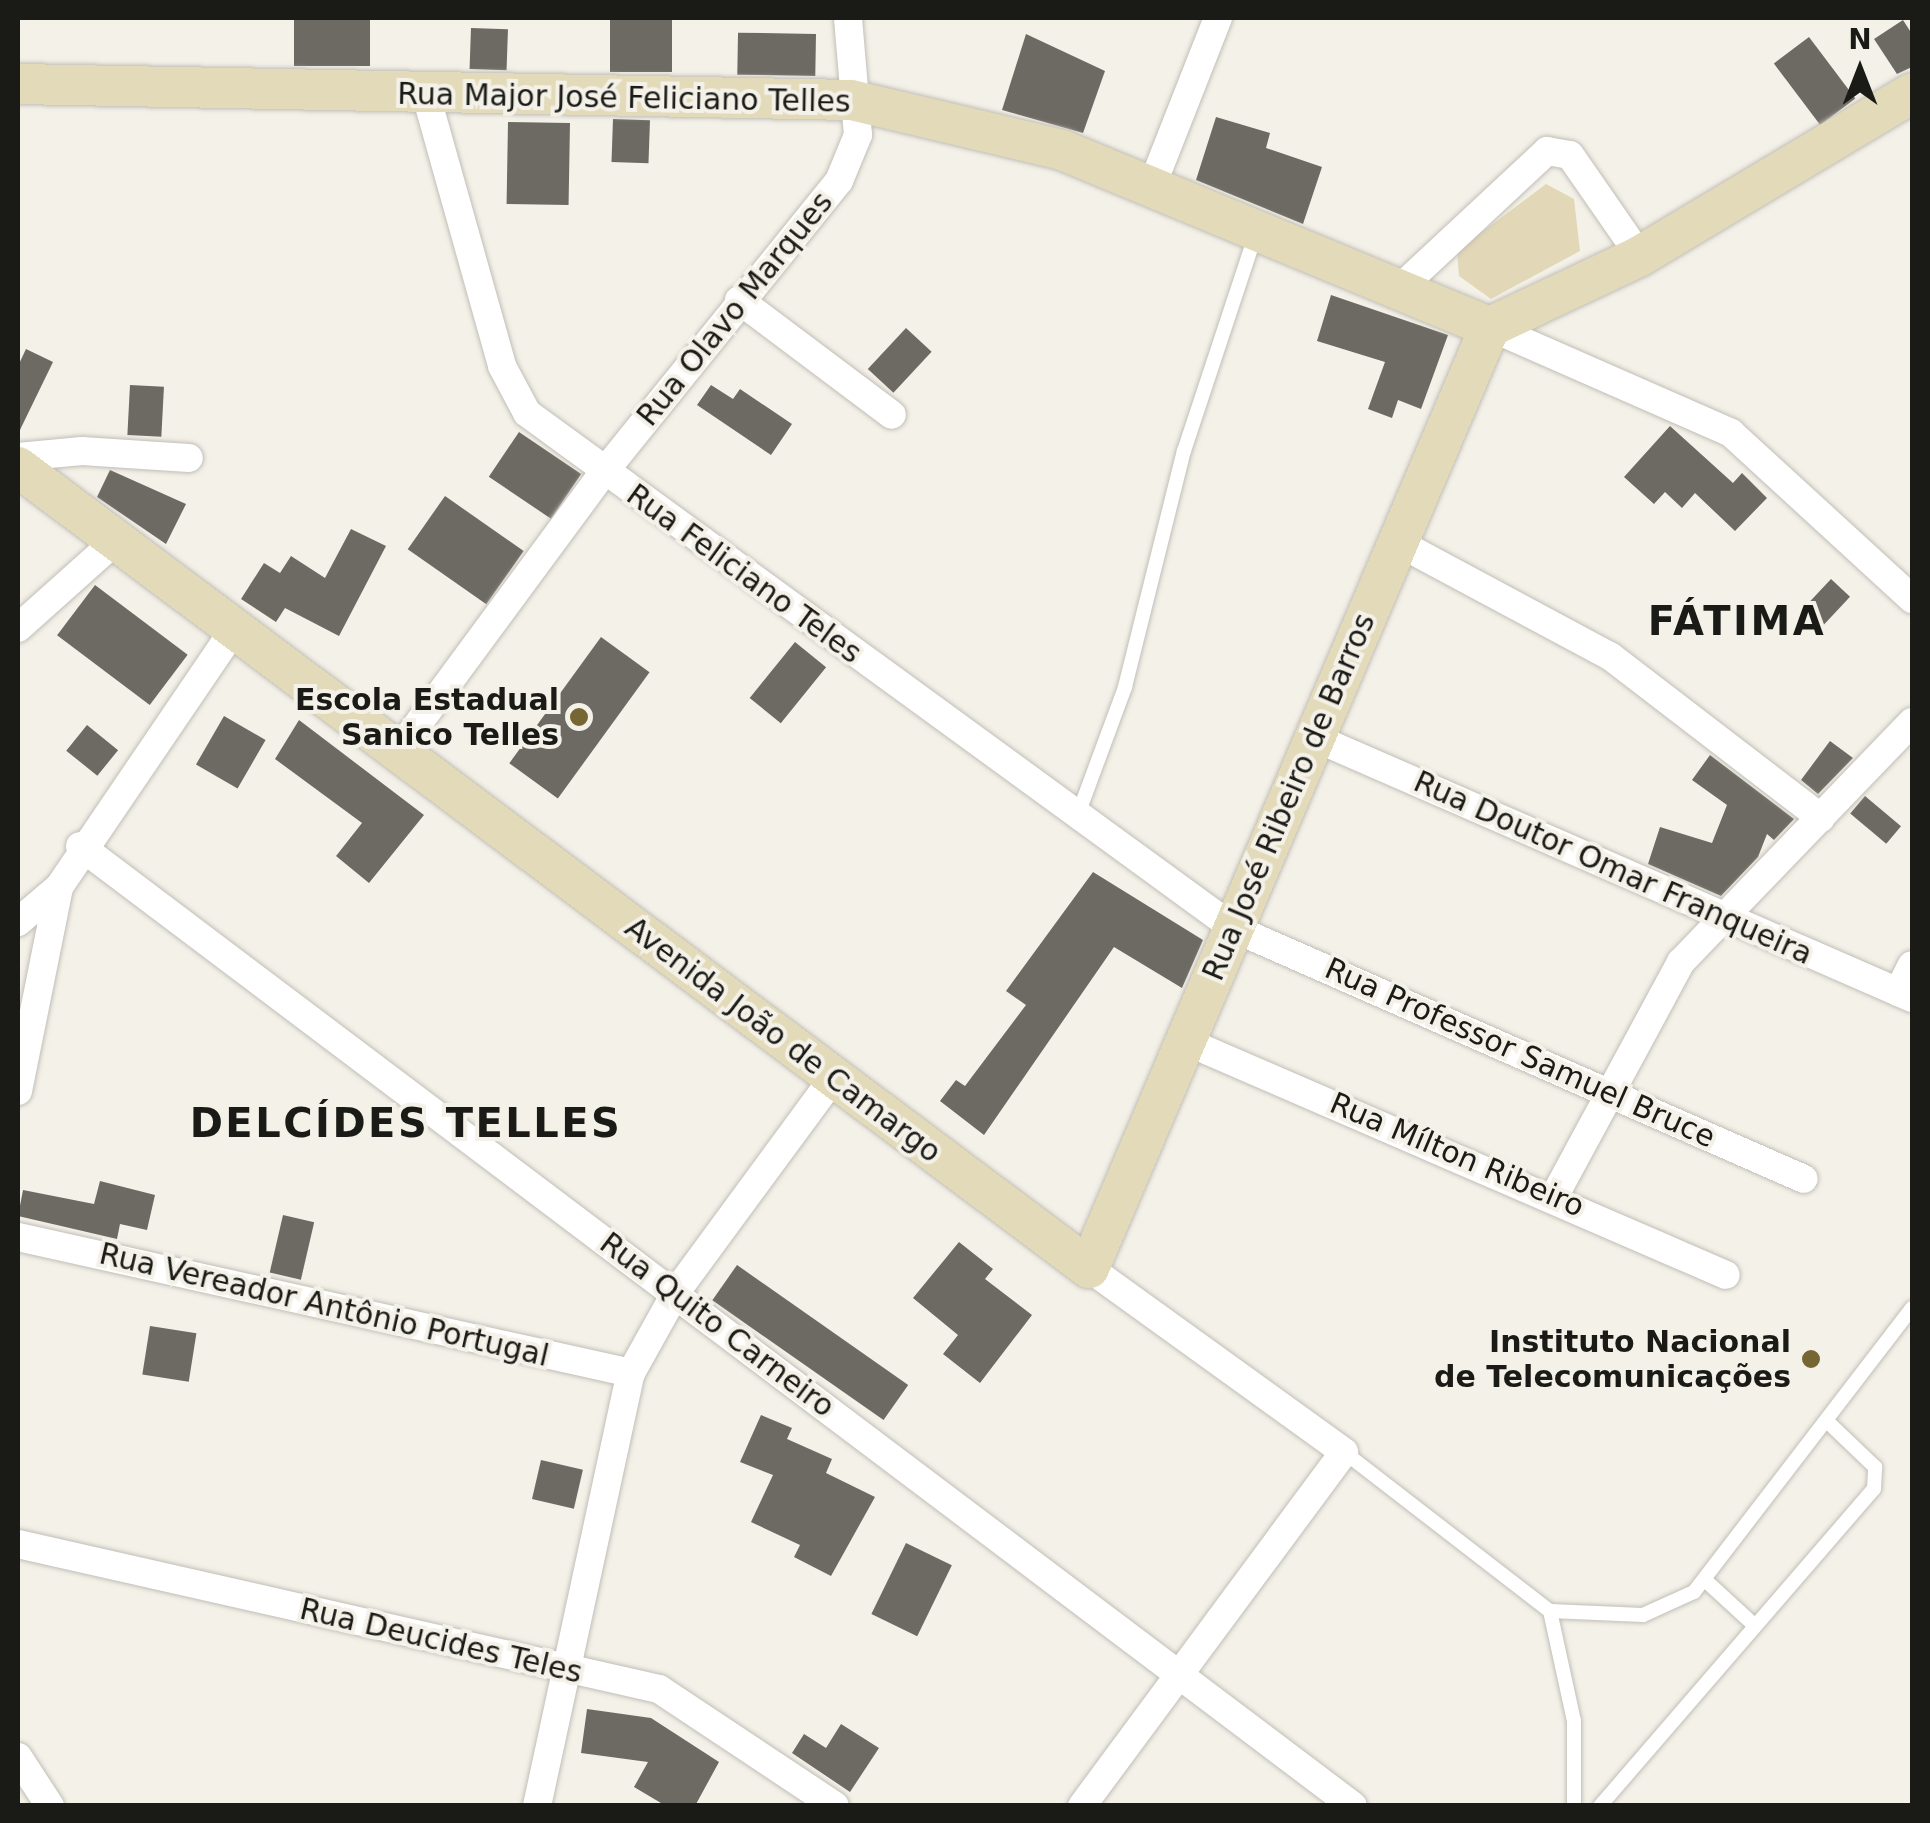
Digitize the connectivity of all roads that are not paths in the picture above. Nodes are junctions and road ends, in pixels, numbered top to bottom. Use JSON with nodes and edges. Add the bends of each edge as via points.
{"nodes":[{"id":1,"x":848,"y":18,"type":"edge"},
{"id":2,"x":1218,"y":18,"type":"edge"},
{"id":3,"x":18,"y":84,"type":"edge"},
{"id":4,"x":1912,"y":93,"type":"edge"},
{"id":5,"x":426,"y":94,"type":"junction"},
{"id":6,"x":852,"y":100,"type":"junction"},
{"id":7,"x":1151,"y":188,"type":"junction"},
{"id":8,"x":1256,"y":230,"type":"junction"},
{"id":9,"x":1640,"y":256,"type":"junction"},
{"id":10,"x":1398,"y":290,"type":"junction"},
{"id":11,"x":740,"y":300,"type":"junction"},
{"id":12,"x":1490,"y":327,"type":"junction"},
{"id":13,"x":892,"y":415,"type":"dead end"},
{"id":14,"x":18,"y":457,"type":"edge"},
{"id":15,"x":189,"y":458,"type":"dead end"},
{"id":16,"x":18,"y":467,"type":"edge"},
{"id":17,"x":604,"y":472,"type":"junction"},
{"id":18,"x":1397,"y":542,"type":"junction"},
{"id":19,"x":113,"y":543,"type":"junction"},
{"id":20,"x":1912,"y":599,"type":"edge"},
{"id":21,"x":18,"y":628,"type":"edge"},
{"id":22,"x":232,"y":632,"type":"junction"},
{"id":23,"x":1912,"y":722,"type":"edge"},
{"id":24,"x":1314,"y":738,"type":"junction"},
{"id":25,"x":401,"y":747,"type":"junction"},
{"id":26,"x":1077,"y":818,"type":"junction"},
{"id":27,"x":1821,"y":818,"type":"junction"},
{"id":28,"x":80,"y":846,"type":"junction"},
{"id":29,"x":59,"y":887,"type":"junction"},
{"id":30,"x":1727,"y":918,"type":"junction"},
{"id":31,"x":18,"y":922,"type":"edge"},
{"id":32,"x":1235,"y":930,"type":"junction"},
{"id":33,"x":1912,"y":965,"type":"edge"},
{"id":34,"x":1905,"y":995,"type":"edge"},
{"id":35,"x":1185,"y":1041,"type":"junction"},
{"id":36,"x":832,"y":1081,"type":"junction"},
{"id":37,"x":1606,"y":1089,"type":"junction"},
{"id":38,"x":18,"y":1090,"type":"edge"},
{"id":39,"x":1804,"y":1179,"type":"dead end"},
{"id":40,"x":1555,"y":1196,"type":"junction"},
{"id":41,"x":18,"y":1237,"type":"edge"},
{"id":42,"x":1089,"y":1268,"type":"junction"},
{"id":43,"x":1726,"y":1275,"type":"dead end"},
{"id":44,"x":676,"y":1292,"type":"junction"},
{"id":45,"x":1912,"y":1308,"type":"edge"},
{"id":46,"x":631,"y":1373,"type":"junction"},
{"id":47,"x":1829,"y":1423,"type":"junction"},
{"id":48,"x":1344,"y":1452,"type":"junction"},
{"id":49,"x":18,"y":1544,"type":"edge"},
{"id":50,"x":1705,"y":1580,"type":"junction"},
{"id":51,"x":1550,"y":1611,"type":"junction"},
{"id":52,"x":1752,"y":1623,"type":"junction"},
{"id":53,"x":566,"y":1670,"type":"junction"},
{"id":54,"x":1178,"y":1679,"type":"junction"},
{"id":55,"x":18,"y":1757,"type":"edge"},
{"id":56,"x":50,"y":1806,"type":"edge"},
{"id":57,"x":537,"y":1806,"type":"edge"},
{"id":58,"x":835,"y":1806,"type":"edge"},
{"id":59,"x":1082,"y":1806,"type":"edge"},
{"id":60,"x":1353,"y":1806,"type":"edge"},
{"id":61,"x":1574,"y":1806,"type":"edge"},
{"id":62,"x":1600,"y":1806,"type":"edge"}],
"edges":[{"from":1,"to":6,"type":"street","name":"Rua Olavo Marques"},
{"from":2,"to":7,"type":"street"},
{"from":3,"to":5,"type":"main road","name":"Rua Major José Feliciano Telles"},
{"from":4,"to":9,"type":"main road"},
{"from":5,"to":6,"type":"main road","name":"Rua Major José Feliciano Telles"},
{"from":5,"to":17,"type":"street","name":"Rua Feliciano Teles","via":[[502,366],[527,413]]},
{"from":6,"to":7,"type":"main road","name":"Rua Major José Feliciano Telles","via":[[1022,136]]},
{"from":6,"to":11,"type":"street","name":"Rua Olavo Marques","via":[[858,135],[839,181]]},
{"from":7,"to":8,"type":"main road","name":"Rua Major José Feliciano Telles"},
{"from":8,"to":10,"type":"main road","name":"Rua Major José Feliciano Telles"},
{"from":8,"to":26,"type":"lane","via":[[1184,451],[1125,687]]},
{"from":9,"to":10,"type":"street","via":[[1570,155],[1547,151]]},
{"from":9,"to":12,"type":"main road"},
{"from":10,"to":12,"type":"main road","name":"Rua Major José Feliciano Telles"},
{"from":11,"to":13,"type":"street"},
{"from":11,"to":17,"type":"street","name":"Rua Olavo Marques"},
{"from":12,"to":18,"type":"main road","name":"Rua José Ribeiro de Barros"},
{"from":12,"to":20,"type":"street","via":[[1732,433]]},
{"from":14,"to":15,"type":"street","via":[[82,451]]},
{"from":16,"to":19,"type":"main road","name":"Avenida João de Camargo"},
{"from":17,"to":25,"type":"street","name":"Rua Olavo Marques"},
{"from":17,"to":26,"type":"street","name":"Rua Feliciano Teles"},
{"from":18,"to":24,"type":"main road","name":"Rua José Ribeiro de Barros"},
{"from":18,"to":27,"type":"street","via":[[1610,656]]},
{"from":19,"to":21,"type":"street"},
{"from":19,"to":22,"type":"main road","name":"Avenida João de Camargo"},
{"from":22,"to":25,"type":"main road","name":"Avenida João de Camargo"},
{"from":22,"to":28,"type":"street"},
{"from":23,"to":27,"type":"street"},
{"from":24,"to":30,"type":"street","name":"Rua Doutor Omar Franqueira"},
{"from":24,"to":32,"type":"main road","name":"Rua José Ribeiro de Barros"},
{"from":25,"to":36,"type":"main road","name":"Avenida João de Camargo"},
{"from":26,"to":32,"type":"street","name":"Rua Feliciano Teles"},
{"from":27,"to":30,"type":"street"},
{"from":28,"to":29,"type":"street"},
{"from":28,"to":44,"type":"street","name":"Rua Quito Carneiro"},
{"from":29,"to":31,"type":"street"},
{"from":29,"to":38,"type":"street"},
{"from":30,"to":34,"type":"street","name":"Rua Doutor Omar Franqueira"},
{"from":30,"to":37,"type":"street","via":[[1681,962]]},
{"from":32,"to":35,"type":"main road","name":"Rua José Ribeiro de Barros"},
{"from":32,"to":37,"type":"street","name":"Rua Professor Samuel Bruce"},
{"from":33,"to":34,"type":"street"},
{"from":35,"to":40,"type":"street","name":"Rua Mílton Ribeiro"},
{"from":35,"to":42,"type":"main road","name":"Rua José Ribeiro de Barros"},
{"from":36,"to":42,"type":"main road","name":"Avenida João de Camargo"},
{"from":36,"to":44,"type":"street"},
{"from":37,"to":39,"type":"street","name":"Rua Professor Samuel Bruce"},
{"from":37,"to":40,"type":"street"},
{"from":40,"to":43,"type":"street","name":"Rua Mílton Ribeiro"},
{"from":41,"to":46,"type":"street","name":"Rua Vereador Antônio Portugal"},
{"from":42,"to":48,"type":"street","name":"Avenida João de Camargo"},
{"from":44,"to":46,"type":"street"},
{"from":44,"to":54,"type":"street","name":"Rua Quito Carneiro"},
{"from":45,"to":47,"type":"lane"},
{"from":46,"to":53,"type":"street"},
{"from":47,"to":50,"type":"lane"},
{"from":47,"to":52,"type":"lane","via":[[1875,1467],[1874,1488]]},
{"from":48,"to":51,"type":"lane","name":"Avenida João de Camargo"},
{"from":48,"to":54,"type":"street"},
{"from":49,"to":53,"type":"street","name":"Rua Deucides Teles"},
{"from":50,"to":51,"type":"lane","via":[[1673,1605],[1642,1615]]},
{"from":50,"to":52,"type":"lane"},
{"from":51,"to":61,"type":"lane","via":[[1574,1721]]},
{"from":52,"to":62,"type":"lane"},
{"from":53,"to":57,"type":"street"},
{"from":53,"to":58,"type":"street","name":"Rua Deucides Teles","via":[[659,1689]]},
{"from":54,"to":59,"type":"street"},
{"from":54,"to":60,"type":"street","name":"Rua Quito Carneiro"},
{"from":55,"to":56,"type":"street"}]}
